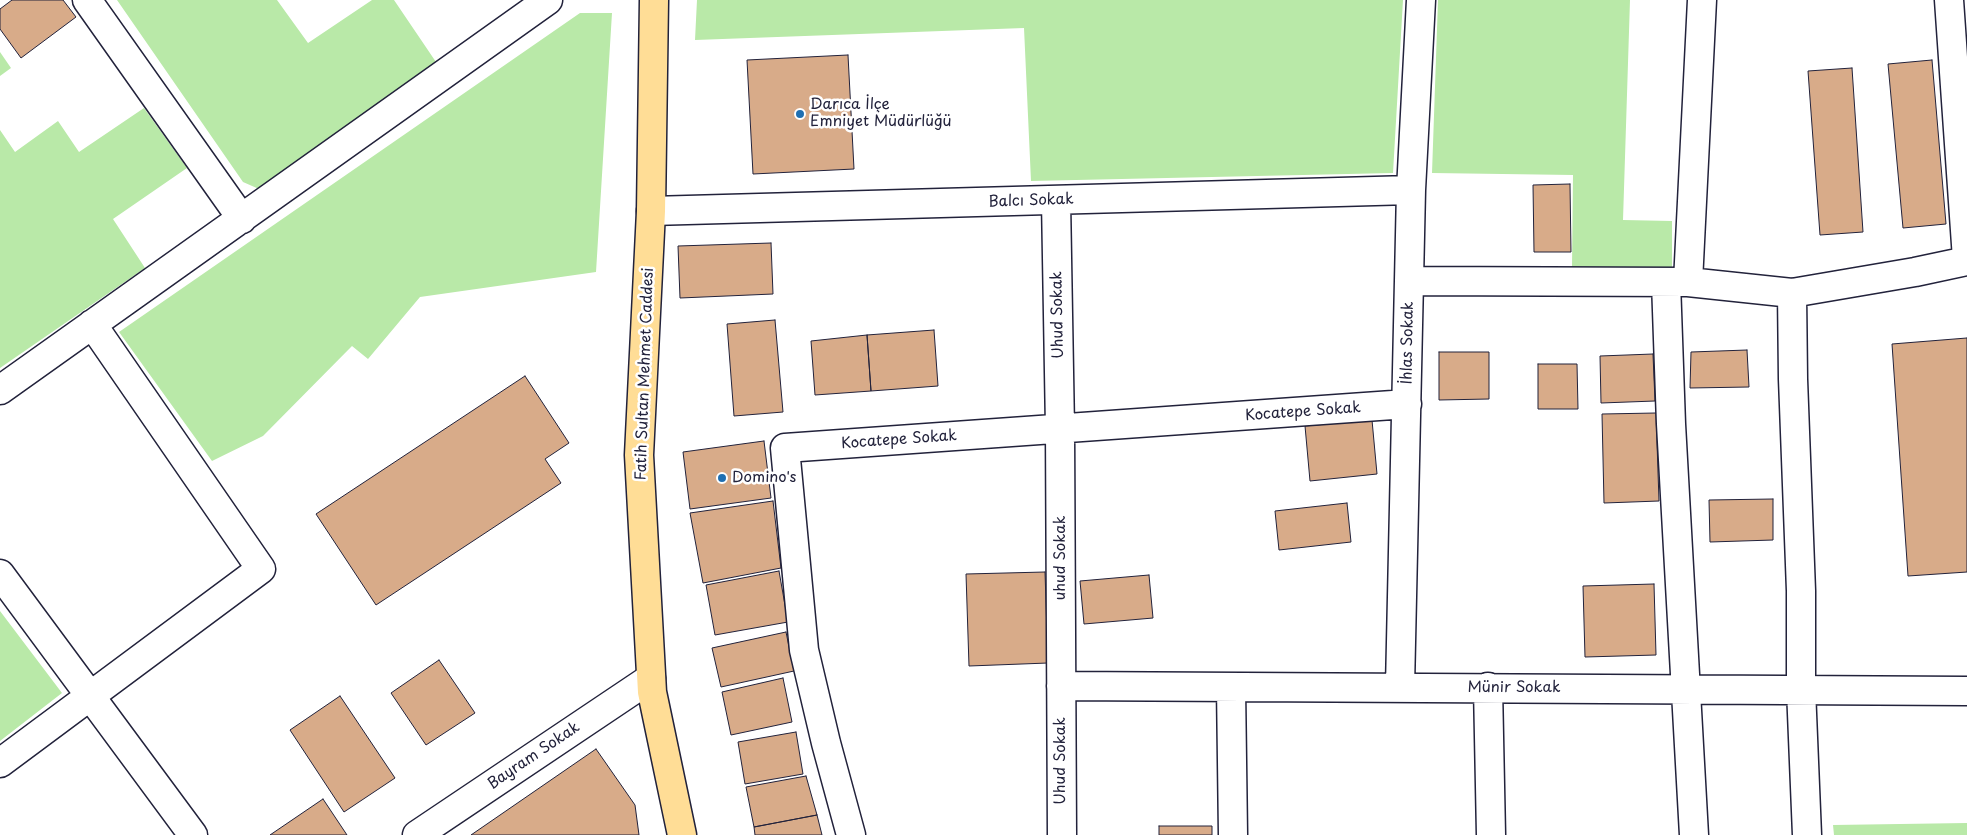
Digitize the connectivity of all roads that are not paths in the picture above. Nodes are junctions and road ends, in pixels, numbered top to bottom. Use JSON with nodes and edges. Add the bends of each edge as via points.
{"nodes":[{"id":1,"x":87,"y":0,"type":"edge"},
{"id":2,"x":548,"y":0,"type":"edge"},
{"id":3,"x":654,"y":0,"type":"edge"},
{"id":4,"x":1421,"y":0,"type":"edge"},
{"id":5,"x":1702,"y":0,"type":"edge"},
{"id":6,"x":1949,"y":0,"type":"edge"},
{"id":7,"x":1411,"y":190,"type":"junction"},
{"id":8,"x":1056,"y":200,"type":"junction"},
{"id":9,"x":651,"y":212,"type":"junction"},
{"id":10,"x":242,"y":218,"type":"junction"},
{"id":11,"x":1967,"y":260,"type":"edge"},
{"id":12,"x":1409,"y":281,"type":"junction"},
{"id":13,"x":1677,"y":282,"type":"junction"},
{"id":14,"x":1792,"y":292,"type":"junction"},
{"id":15,"x":92,"y":324,"type":"junction"},
{"id":16,"x":0,"y":390,"type":"edge"},
{"id":17,"x":1407,"y":404,"type":"junction"},
{"id":18,"x":1060,"y":429,"type":"junction"},
{"id":19,"x":0,"y":574,"type":"edge"},
{"id":20,"x":651,"y":678,"type":"junction"},
{"id":21,"x":1061,"y":686,"type":"junction"},
{"id":22,"x":1231,"y":687,"type":"junction"},
{"id":23,"x":1400,"y":687,"type":"junction"},
{"id":24,"x":1488,"y":687,"type":"junction"},
{"id":25,"x":1686,"y":688,"type":"junction"},
{"id":26,"x":1801,"y":689,"type":"junction"},
{"id":27,"x":1967,"y":691,"type":"edge"},
{"id":28,"x":90,"y":696,"type":"junction"},
{"id":29,"x":0,"y":763,"type":"edge"},
{"id":30,"x":193,"y":835,"type":"edge"},
{"id":31,"x":417,"y":835,"type":"edge"},
{"id":32,"x":682,"y":835,"type":"edge"},
{"id":33,"x":851,"y":835,"type":"edge"},
{"id":34,"x":1062,"y":835,"type":"edge"},
{"id":35,"x":1233,"y":835,"type":"edge"},
{"id":36,"x":1491,"y":835,"type":"edge"},
{"id":37,"x":1694,"y":835,"type":"edge"},
{"id":38,"x":1807,"y":835,"type":"edge"}],
"edges":[{"from":1,"to":10,"type":"street"},
{"from":2,"to":10,"type":"street"},
{"from":3,"to":9,"type":"main road","name":"Fatih Sultan Mehmet Caddesi"},
{"from":4,"to":7,"type":"street","name":"İhlas Sokak"},
{"from":5,"to":13,"type":"street"},
{"from":6,"to":11,"type":"street"},
{"from":7,"to":8,"type":"street","name":"Balcı Sokak"},
{"from":7,"to":12,"type":"street","name":"İhlas Sokak"},
{"from":8,"to":9,"type":"street","name":"Balcı Sokak"},
{"from":8,"to":18,"type":"street","name":"Uhud Sokak"},
{"from":9,"to":20,"type":"main road","name":"Fatih Sultan Mehmet Caddesi","via":[[639,454]]},
{"from":10,"to":15,"type":"street"},
{"from":11,"to":14,"type":"street"},
{"from":12,"to":13,"type":"street"},
{"from":12,"to":17,"type":"street","name":"İhlas Sokak"},
{"from":13,"to":14,"type":"street"},
{"from":13,"to":25,"type":"street","via":[[1671,424]]},
{"from":14,"to":26,"type":"street"},
{"from":15,"to":16,"type":"street"},
{"from":15,"to":28,"type":"street","via":[[261,568]]},
{"from":17,"to":18,"type":"street","name":"Kocatepe Sokak"},
{"from":17,"to":23,"type":"street","name":"İhlas Sokak"},
{"from":18,"to":21,"type":"street","name":"uhud Sokak"},
{"from":18,"to":33,"type":"street","name":"Kocatepe Sokak","via":[[785,448],[804,650]]},
{"from":19,"to":28,"type":"street"},
{"from":20,"to":31,"type":"street","name":"Bayram Sokak"},
{"from":20,"to":32,"type":"main road","name":"Fatih Sultan Mehmet Caddesi"},
{"from":21,"to":22,"type":"street","name":"Münir Sokak"},
{"from":21,"to":34,"type":"street","name":"Uhud Sokak"},
{"from":22,"to":23,"type":"street","name":"Münir Sokak"},
{"from":22,"to":35,"type":"street"},
{"from":23,"to":24,"type":"street","name":"Münir Sokak"},
{"from":24,"to":25,"type":"street","name":"Münir Sokak"},
{"from":24,"to":36,"type":"street"},
{"from":25,"to":26,"type":"street","name":"Münir Sokak"},
{"from":25,"to":37,"type":"street"},
{"from":26,"to":27,"type":"street","name":"Münir Sokak"},
{"from":26,"to":38,"type":"street"},
{"from":28,"to":29,"type":"street"},
{"from":28,"to":30,"type":"street"}]}
